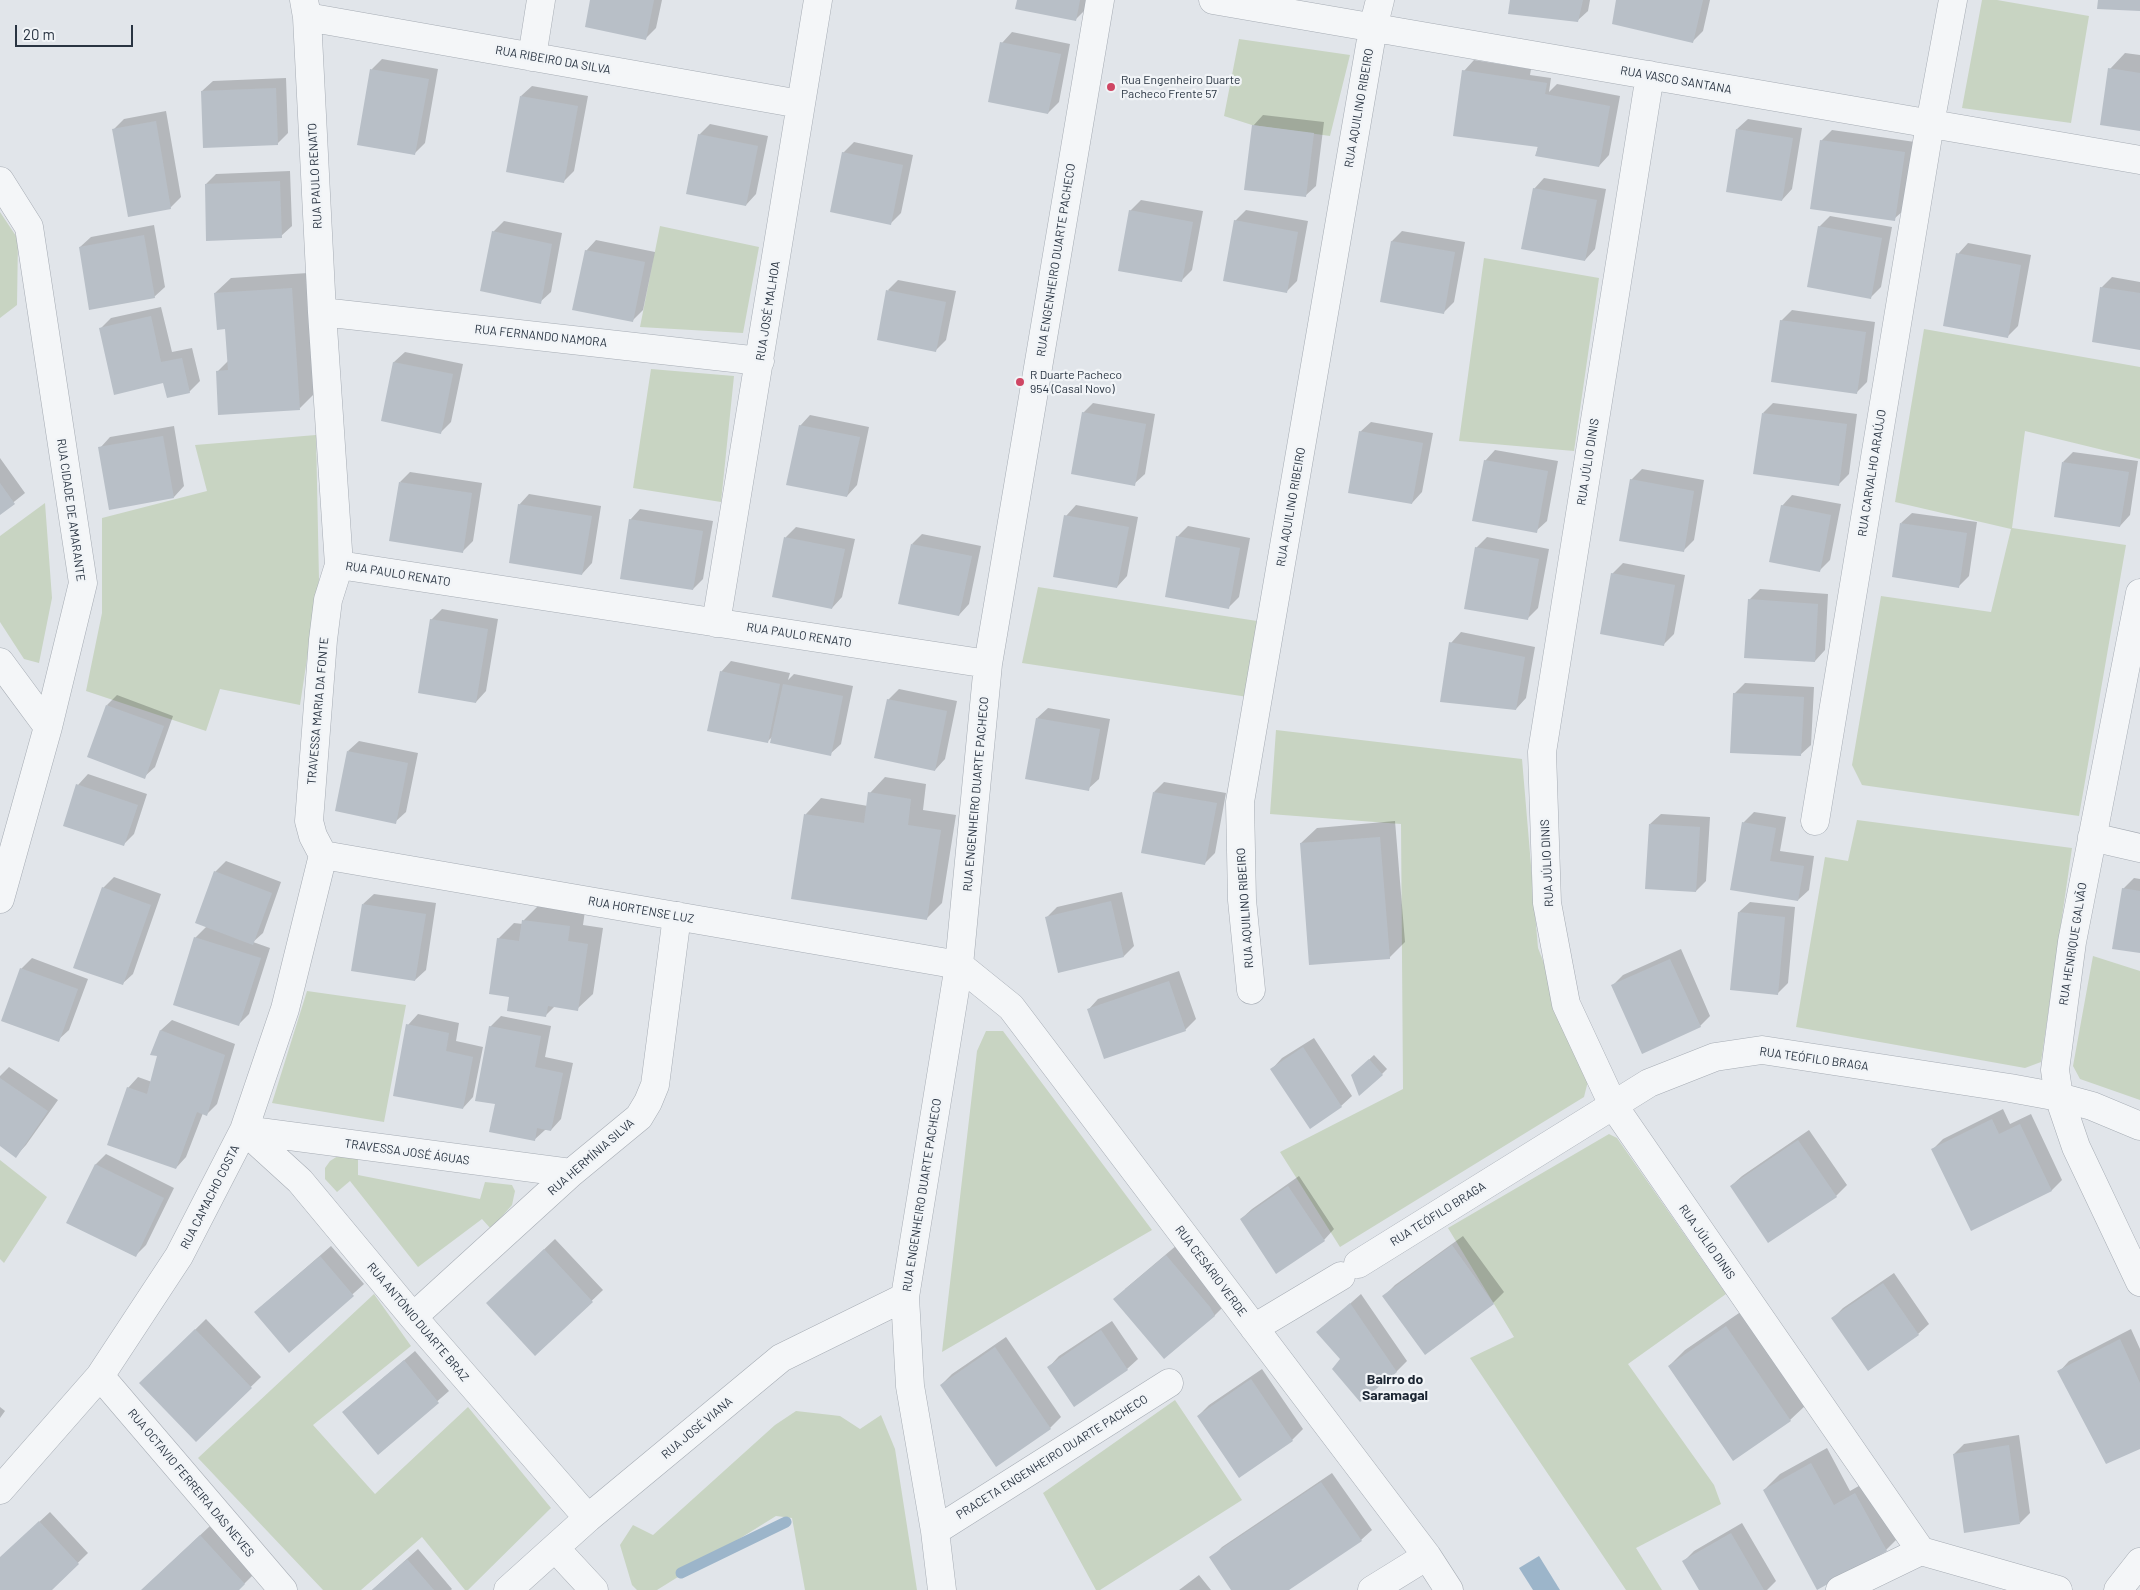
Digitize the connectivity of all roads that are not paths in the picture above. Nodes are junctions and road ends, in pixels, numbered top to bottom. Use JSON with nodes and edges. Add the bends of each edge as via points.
{"nodes":[{"id":1,"x":541,"y":0,"type":"edge"},
{"id":2,"x":818,"y":0,"type":"edge"},
{"id":3,"x":1100,"y":0,"type":"edge"},
{"id":4,"x":1213,"y":0,"type":"edge"},
{"id":5,"x":1380,"y":0,"type":"edge"},
{"id":6,"x":1953,"y":0,"type":"edge"},
{"id":7,"x":306,"y":8,"type":"edge"},
{"id":8,"x":1373,"y":28,"type":"junction"},
{"id":9,"x":532,"y":57,"type":"junction"},
{"id":10,"x":1650,"y":75,"type":"junction"},
{"id":11,"x":800,"y":104,"type":"junction"},
{"id":12,"x":1930,"y":124,"type":"junction"},
{"id":13,"x":2140,"y":160,"type":"edge"},
{"id":14,"x":0,"y":181,"type":"edge"},
{"id":15,"x":322,"y":312,"type":"junction"},
{"id":16,"x":760,"y":361,"type":"junction"},
{"id":17,"x":339,"y":565,"type":"junction"},
{"id":18,"x":2140,"y":593,"type":"edge"},
{"id":19,"x":716,"y":623,"type":"junction"},
{"id":20,"x":0,"y":662,"type":"edge"},
{"id":21,"x":988,"y":664,"type":"junction"},
{"id":22,"x":48,"y":727,"type":"junction"},
{"id":23,"x":1815,"y":821,"type":"dead end"},
{"id":24,"x":2092,"y":837,"type":"junction"},
{"id":25,"x":2140,"y":848,"type":"edge"},
{"id":26,"x":323,"y":855,"type":"junction"},
{"id":27,"x":0,"y":899,"type":"edge"},
{"id":28,"x":677,"y":916,"type":"junction"},
{"id":29,"x":959,"y":965,"type":"junction"},
{"id":30,"x":1251,"y":990,"type":"dead end"},
{"id":31,"x":2059,"y":1097,"type":"junction"},
{"id":32,"x":1613,"y":1105,"type":"junction"},
{"id":33,"x":2140,"y":1126,"type":"edge"},
{"id":34,"x":244,"y":1130,"type":"junction"},
{"id":35,"x":571,"y":1173,"type":"junction"},
{"id":36,"x":2140,"y":1282,"type":"edge"},
{"id":37,"x":905,"y":1297,"type":"junction"},
{"id":38,"x":413,"y":1317,"type":"junction"},
{"id":39,"x":1254,"y":1328,"type":"junction"},
{"id":40,"x":100,"y":1376,"type":"junction"},
{"id":41,"x":1169,"y":1383,"type":"dead end"},
{"id":42,"x":0,"y":1490,"type":"edge"},
{"id":43,"x":588,"y":1518,"type":"junction"},
{"id":44,"x":935,"y":1531,"type":"junction"},
{"id":45,"x":556,"y":1548,"type":"junction"},
{"id":46,"x":1921,"y":1551,"type":"junction"},
{"id":47,"x":1427,"y":1556,"type":"junction"},
{"id":48,"x":2140,"y":1562,"type":"edge"},
{"id":49,"x":283,"y":1590,"type":"edge"},
{"id":50,"x":508,"y":1590,"type":"edge"},
{"id":51,"x":594,"y":1590,"type":"edge"},
{"id":52,"x":942,"y":1590,"type":"edge"},
{"id":53,"x":1372,"y":1590,"type":"edge"},
{"id":54,"x":1449,"y":1590,"type":"edge"},
{"id":55,"x":1840,"y":1590,"type":"edge"},
{"id":56,"x":2058,"y":1590,"type":"edge"},
{"id":57,"x":2118,"y":1590,"type":"edge"}],
"edges":[{"from":1,"to":9,"type":"street"},
{"from":2,"to":11,"type":"street","name":"RUA JOSÉ MALHOA"},
{"from":3,"to":21,"type":"street","name":"RUA ENGENHEIRO DUARTE PACHECO"},
{"from":4,"to":8,"type":"street","name":"RUA VASCO SANTANA"},
{"from":5,"to":8,"type":"street","name":"RUA AQUILINO RIBEIRO"},
{"from":6,"to":12,"type":"street","name":"RUA CARVALHO ARAÚJO"},
{"from":7,"to":9,"type":"street","name":"RUA RIBEIRO DA SILVA"},
{"from":7,"to":15,"type":"street","name":"RUA PAULO RENATO"},
{"from":8,"to":10,"type":"street","name":"RUA VASCO SANTANA"},
{"from":8,"to":30,"type":"street","name":"RUA AQUILINO RIBEIRO","via":[[1240,802],[1242,900]]},
{"from":9,"to":11,"type":"street","name":"RUA RIBEIRO DA SILVA"},
{"from":10,"to":12,"type":"street","name":"RUA VASCO SANTANA"},
{"from":10,"to":32,"type":"street","name":"RUA JÚLIO DINIS","via":[[1542,752],[1547,903],[1566,1004]]},
{"from":11,"to":16,"type":"street","name":"RUA JOSÉ MALHOA"},
{"from":12,"to":13,"type":"street","name":"RUA VASCO SANTANA"},
{"from":12,"to":23,"type":"street","name":"RUA CARVALHO ARAÚJO"},
{"from":14,"to":22,"type":"street","name":"RUA CIDADE DE AMARANTE","via":[[29,227],[84,583]]},
{"from":15,"to":16,"type":"street","name":"RUA FERNANDO NAMORA"},
{"from":15,"to":17,"type":"street","name":"RUA PAULO RENATO"},
{"from":16,"to":19,"type":"street","name":"RUA JOSÉ MALHOA"},
{"from":17,"to":19,"type":"street","name":"RUA PAULO RENATO"},
{"from":17,"to":26,"type":"street","name":"TRAVESSA MARIA DA FONTE","via":[[328,600],[322,640],[309,821]]},
{"from":18,"to":24,"type":"street","name":"RUA HENRIQUE GALVÃO"},
{"from":19,"to":21,"type":"street","name":"RUA PAULO RENATO"},
{"from":20,"to":22,"type":"street"},
{"from":21,"to":29,"type":"street","name":"RUA ENGENHEIRO DUARTE PACHECO"},
{"from":22,"to":27,"type":"street","name":"RUA CIDADE DE AMARANTE"},
{"from":24,"to":25,"type":"street"},
{"from":24,"to":31,"type":"street","name":"RUA HENRIQUE GALVÃO","via":[[2057,1046],[2054,1070]]},
{"from":26,"to":28,"type":"street","name":"RUA HORTENSE LUZ"},
{"from":26,"to":34,"type":"street","name":"RUA CAMACHO COSTA","via":[[285,1009]]},
{"from":28,"to":29,"type":"street","name":"RUA HORTENSE LUZ"},
{"from":28,"to":35,"type":"street","name":"RUA HERMÍNIA SILVA","via":[[655,1085],[648,1102],[639,1116]]},
{"from":29,"to":37,"type":"street","name":"RUA ENGENHEIRO DUARTE PACHECO"},
{"from":29,"to":39,"type":"street","name":"RUA CESÁRIO VERDE","via":[[1011,1007]]},
{"from":31,"to":32,"type":"street","name":"RUA TEÓFILO BRAGA","via":[[1762,1050],[1715,1057],[1649,1083]]},
{"from":31,"to":33,"type":"street","name":"RUA TEÓFILO BRAGA","via":[[2092,1106]]},
{"from":31,"to":36,"type":"street","name":"RUA HENRIQUE GALVÃO","via":[[2076,1147]]},
{"from":32,"to":39,"type":"street","name":"RUA TEÓFILO BRAGA"},
{"from":32,"to":46,"type":"street","name":"RUA JÚLIO DINIS"},
{"from":34,"to":35,"type":"street","name":"TRAVESSA JOSÉ ÁGUAS"},
{"from":34,"to":38,"type":"street","name":"RUA ANTÓNIO DUARTE BRAZ","via":[[300,1181]]},
{"from":34,"to":40,"type":"street","name":"RUA CAMACHO COSTA","via":[[180,1256]]},
{"from":35,"to":38,"type":"street","name":"RUA HERMÍNIA SILVA"},
{"from":37,"to":43,"type":"street","name":"RUA JOSÉ VIANA","via":[[781,1358]]},
{"from":37,"to":44,"type":"street","name":"RUA ENGENHEIRO DUARTE PACHECO","via":[[910,1386]]},
{"from":38,"to":43,"type":"street","name":"RUA ANTÓNIO DUARTE BRAZ"},
{"from":39,"to":47,"type":"street","name":"RUA CESÁRIO VERDE"},
{"from":40,"to":42,"type":"street","name":"RUA CAMACHO COSTA"},
{"from":40,"to":49,"type":"street","name":"RUA OCTAVIO FERREIRA DAS NEVES"},
{"from":41,"to":44,"type":"street","name":"PRACETA ENGENHEIRO DUARTE PACHECO"},
{"from":43,"to":45,"type":"street","name":"RUA JOSÉ VIANA"},
{"from":44,"to":52,"type":"street","name":"RUA ENGENHEIRO DUARTE PACHECO"},
{"from":45,"to":50,"type":"street","name":"RUA JOSÉ VIANA"},
{"from":45,"to":51,"type":"street"},
{"from":46,"to":55,"type":"street"},
{"from":46,"to":56,"type":"street"},
{"from":47,"to":53,"type":"street"},
{"from":47,"to":54,"type":"street","name":"RUA CESÁRIO VERDE"},
{"from":48,"to":57,"type":"street"}]}
